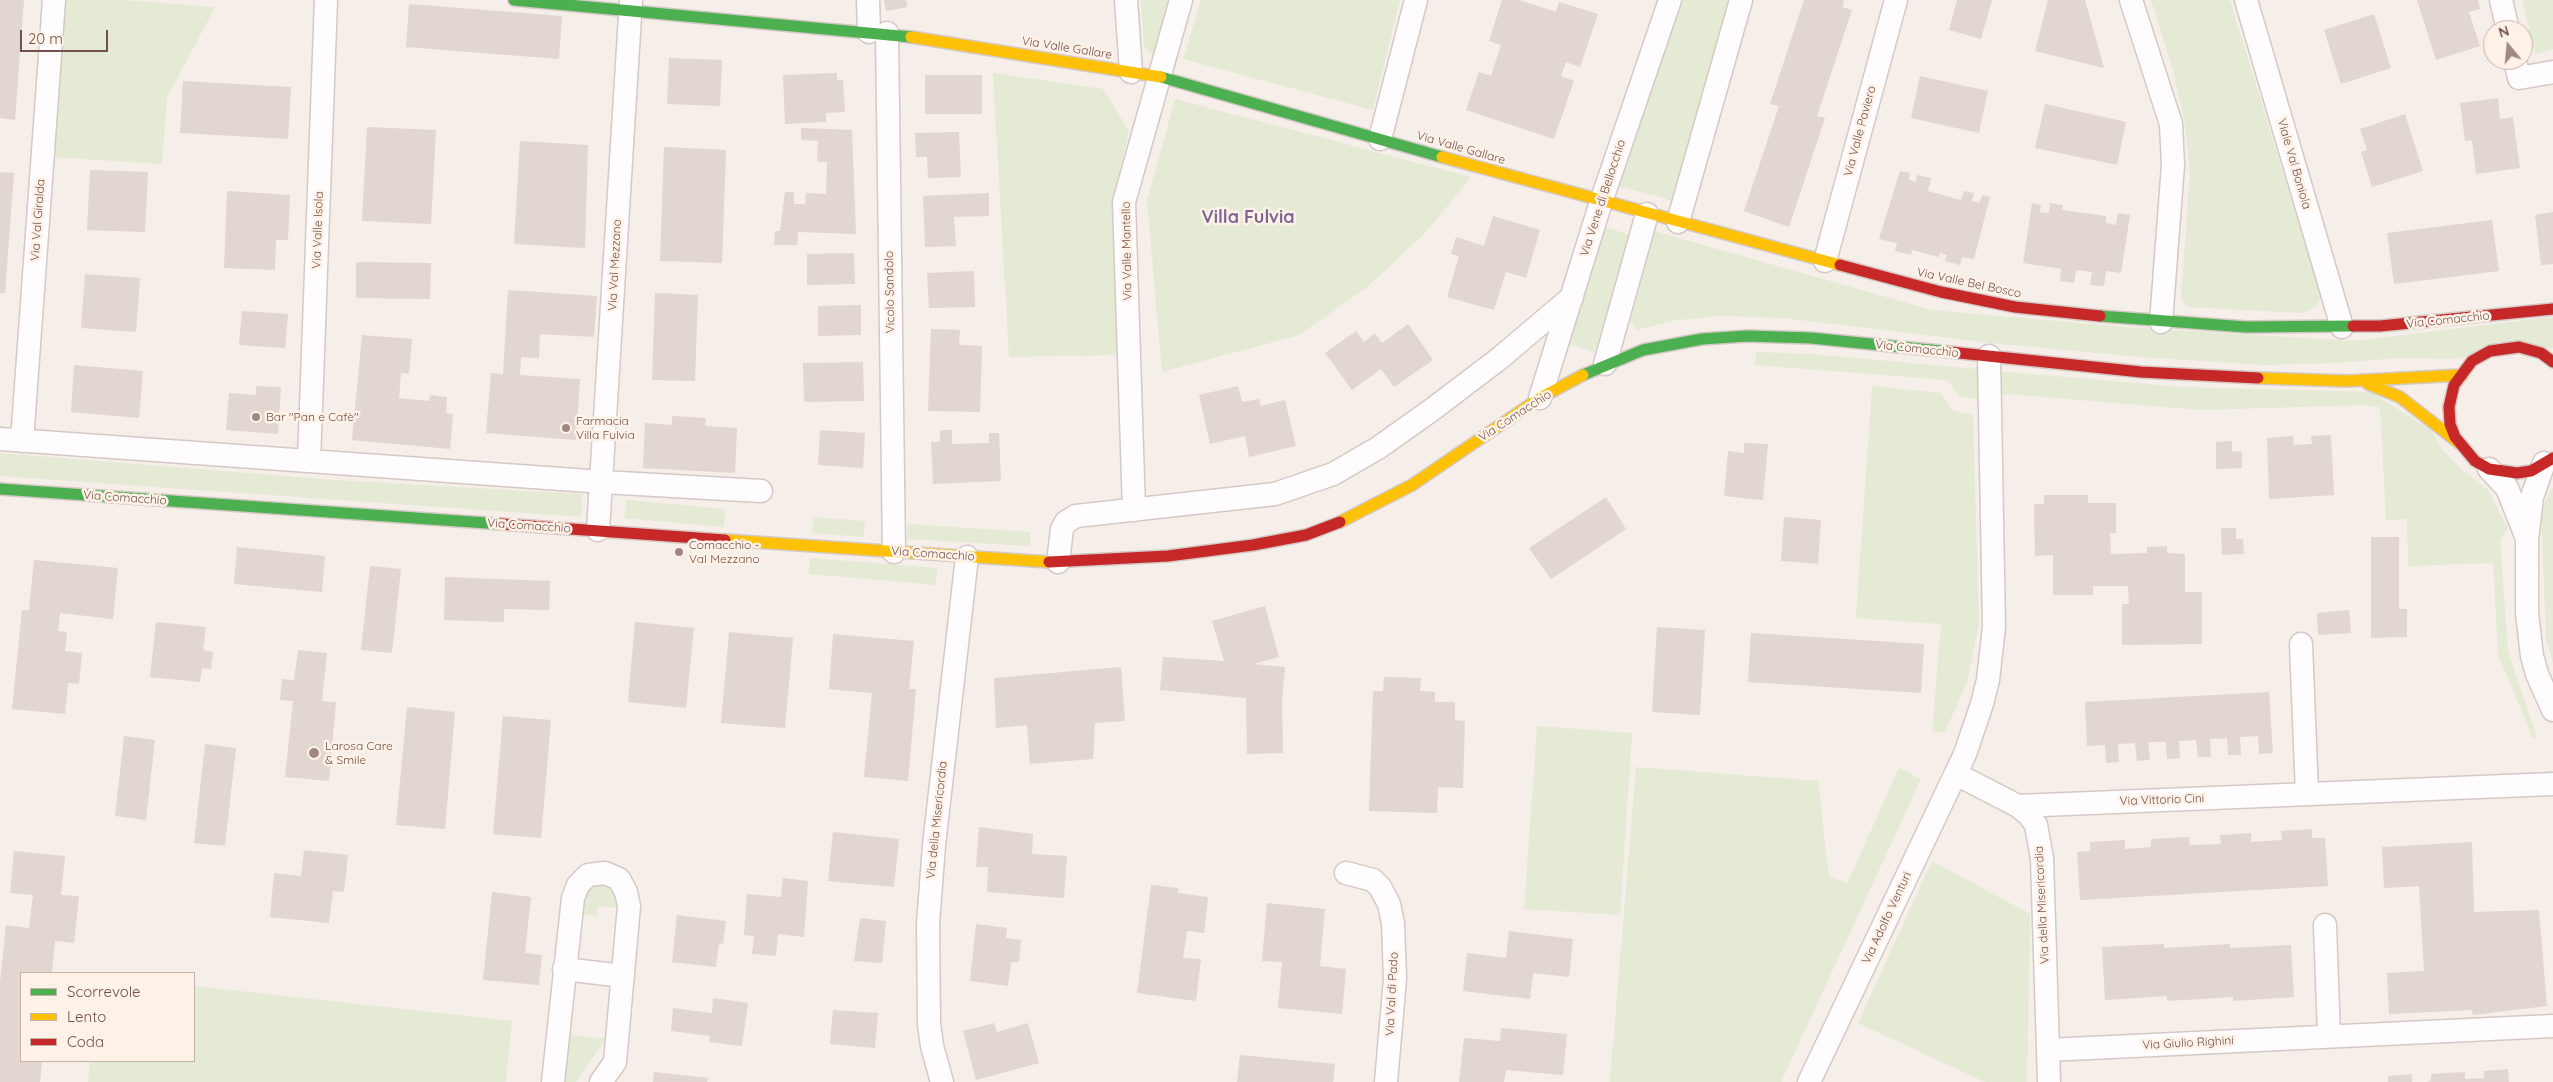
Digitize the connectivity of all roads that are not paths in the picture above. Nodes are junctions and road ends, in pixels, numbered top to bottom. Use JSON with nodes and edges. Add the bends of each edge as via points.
{"nodes":[{"id":1,"x":54,"y":0,"type":"edge"},
{"id":2,"x":326,"y":0,"type":"edge"},
{"id":3,"x":514,"y":0,"type":"edge"},
{"id":4,"x":868,"y":0,"type":"edge"},
{"id":5,"x":1126,"y":0,"type":"edge"},
{"id":6,"x":1181,"y":0,"type":"edge"},
{"id":7,"x":1416,"y":0,"type":"edge"},
{"id":8,"x":1670,"y":0,"type":"edge"},
{"id":9,"x":1742,"y":0,"type":"edge"},
{"id":10,"x":1896,"y":0,"type":"edge"},
{"id":11,"x":2131,"y":0,"type":"edge"},
{"id":12,"x":2246,"y":0,"type":"edge"},
{"id":13,"x":2501,"y":0,"type":"edge"},
{"id":14,"x":631,"y":5,"type":"edge"},
{"id":15,"x":2506,"y":20,"type":"edge"},
{"id":16,"x":878,"y":32,"type":"junction"},
{"id":17,"x":2517,"y":70,"type":"edge"},
{"id":18,"x":1131,"y":72,"type":"junction"},
{"id":19,"x":2553,"y":72,"type":"edge"},
{"id":20,"x":1161,"y":77,"type":"junction"},
{"id":21,"x":1380,"y":139,"type":"junction"},
{"id":22,"x":1601,"y":202,"type":"junction"},
{"id":23,"x":1647,"y":214,"type":"junction"},
{"id":24,"x":1678,"y":222,"type":"junction"},
{"id":25,"x":1825,"y":261,"type":"junction"},
{"id":26,"x":1572,"y":297,"type":"junction"},
{"id":27,"x":2553,"y":309,"type":"edge"},
{"id":28,"x":2161,"y":322,"type":"junction"},
{"id":29,"x":2342,"y":327,"type":"junction"},
{"id":30,"x":1988,"y":356,"type":"junction"},
{"id":31,"x":2553,"y":362,"type":"edge"},
{"id":32,"x":1606,"y":364,"type":"junction"},
{"id":33,"x":2462,"y":375,"type":"junction"},
{"id":34,"x":2347,"y":381,"type":"junction"},
{"id":35,"x":1540,"y":398,"type":"junction"},
{"id":36,"x":11,"y":440,"type":"edge"},
{"id":37,"x":2461,"y":445,"type":"junction"},
{"id":38,"x":309,"y":461,"type":"junction"},
{"id":39,"x":2548,"y":461,"type":"edge"},
{"id":40,"x":2489,"y":469,"type":"junction"},
{"id":41,"x":603,"y":482,"type":"junction"},
{"id":42,"x":0,"y":489,"type":"edge"},
{"id":43,"x":761,"y":491,"type":"dead end"},
{"id":44,"x":1134,"y":510,"type":"junction"},
{"id":45,"x":598,"y":530,"type":"junction"},
{"id":46,"x":2527,"y":540,"type":"junction"},
{"id":47,"x":894,"y":552,"type":"junction"},
{"id":48,"x":967,"y":557,"type":"junction"},
{"id":49,"x":1058,"y":562,"type":"junction"},
{"id":50,"x":2300,"y":644,"type":"dead end"},
{"id":51,"x":2552,"y":705,"type":"edge"},
{"id":52,"x":1960,"y":764,"type":"junction"},
{"id":53,"x":2553,"y":784,"type":"edge"},
{"id":54,"x":2307,"y":794,"type":"junction"},
{"id":55,"x":2018,"y":806,"type":"junction"},
{"id":56,"x":1346,"y":873,"type":"dead end"},
{"id":57,"x":2325,"y":925,"type":"dead end"},
{"id":58,"x":564,"y":969,"type":"junction"},
{"id":59,"x":623,"y":976,"type":"junction"},
{"id":60,"x":2553,"y":1026,"type":"edge"},
{"id":61,"x":2329,"y":1036,"type":"junction"},
{"id":62,"x":2048,"y":1050,"type":"junction"},
{"id":63,"x":553,"y":1082,"type":"edge"},
{"id":64,"x":601,"y":1082,"type":"edge"},
{"id":65,"x":942,"y":1082,"type":"edge"},
{"id":66,"x":1386,"y":1082,"type":"edge"},
{"id":67,"x":1809,"y":1082,"type":"edge"},
{"id":68,"x":2049,"y":1082,"type":"edge"}],
"edges":[{"from":1,"to":36,"type":"street","name":"Via Val Giralda"},
{"from":2,"to":38,"type":"street","name":"Via Valle Isola"},
{"from":3,"to":14,"type":"main road","name":"Via Valle Gallare"},
{"from":4,"to":16,"type":"street","name":"Vicolo Sandolo"},
{"from":5,"to":18,"type":"street"},
{"from":6,"to":20,"type":"street","name":"Via Valle Mantello"},
{"from":7,"to":21,"type":"street"},
{"from":8,"to":22,"type":"street","name":"Via Vene di Bellocchio"},
{"from":9,"to":24,"type":"street"},
{"from":10,"to":25,"type":"street","name":"Via Valle Paviero"},
{"from":11,"to":28,"type":"street","via":[[2171,124],[2173,165]]},
{"from":12,"to":29,"type":"street","name":"Viale Val Boniola"},
{"from":13,"to":15,"type":"street"},
{"from":14,"to":16,"type":"main road","name":"Via Valle Gallare"},
{"from":14,"to":41,"type":"street","name":"Via Val Mezzano"},
{"from":16,"to":18,"type":"main road","name":"Via Valle Gallare"},
{"from":16,"to":47,"type":"street","name":"Vicolo Sandolo"},
{"from":17,"to":19,"type":"street","via":[[2519,78]]},
{"from":18,"to":20,"type":"main road","name":"Via Valle Gallare"},
{"from":20,"to":21,"type":"main road","name":"Via Valle Gallare"},
{"from":20,"to":44,"type":"street","name":"Via Valle Mantello","via":[[1124,202]]},
{"from":21,"to":22,"type":"main road","name":"Via Valle Gallare"},
{"from":22,"to":23,"type":"main road","name":"Via Valle Bel Bosco"},
{"from":22,"to":26,"type":"street","name":"Via Vene di Bellocchio"},
{"from":23,"to":24,"type":"main road","name":"Via Valle Bel Bosco"},
{"from":23,"to":32,"type":"street"},
{"from":24,"to":25,"type":"main road","name":"Via Valle Bel Bosco"},
{"from":25,"to":28,"type":"main road","name":"Via Valle Bel Bosco","via":[[1976,300]]},
{"from":26,"to":35,"type":"street","name":"Via Vene di Bellocchio"},
{"from":26,"to":44,"type":"street","via":[[1433,409],[1378,448],[1333,474],[1275,494]]},
{"from":27,"to":29,"type":"main road","name":"Via Comacchio"},
{"from":28,"to":29,"type":"main road","name":"Via Valle Bel Bosco","via":[[2246,327]]},
{"from":30,"to":32,"type":"main road","name":"Via Comacchio","via":[[1811,338],[1748,336],[1674,343]]},
{"from":30,"to":34,"type":"main road","name":"Via Comacchio","via":[[2155,373]]},
{"from":30,"to":52,"type":"street","via":[[1993,636],[1988,680],[1975,727]]},
{"from":31,"to":33,"type":"main road","name":"Via Comacchio","via":[[2541,353],[2519,347],[2490,351],[2472,361]]},
{"from":32,"to":35,"type":"main road","name":"Via Comacchio"},
{"from":33,"to":34,"type":"main road","name":"Via Comacchio"},
{"from":33,"to":37,"type":"main road","name":"Via Comacchio","via":[[2454,385],[2449,407],[2450,424]]},
{"from":34,"to":37,"type":"main road","name":"Via Comacchio","via":[[2376,385],[2400,397]]},
{"from":35,"to":49,"type":"main road","name":"Via Comacchio","via":[[1412,485],[1327,527],[1279,541],[1238,548],[1136,559]]},
{"from":36,"to":38,"type":"street"},
{"from":37,"to":40,"type":"main road","name":"Via Comacchio","via":[[2475,461]]},
{"from":38,"to":41,"type":"street"},
{"from":39,"to":40,"type":"main road","name":"Via Comacchio","via":[[2531,471],[2517,474]]},
{"from":39,"to":46,"type":"street","via":[[2532,497]]},
{"from":40,"to":46,"type":"street","via":[[2506,488]]},
{"from":41,"to":43,"type":"street"},
{"from":41,"to":45,"type":"street","name":"Via Val Mezzano"},
{"from":42,"to":45,"type":"main road","name":"Via Comacchio"},
{"from":44,"to":49,"type":"street","via":[[1076,516],[1066,522],[1062,529]]},
{"from":45,"to":47,"type":"main road","name":"Via Comacchio"},
{"from":46,"to":51,"type":"street","via":[[2528,634],[2537,674]]},
{"from":47,"to":48,"type":"main road","name":"Via Comacchio"},
{"from":48,"to":49,"type":"main road","name":"Via Comacchio"},
{"from":48,"to":65,"type":"street","name":"Via della Misericordia","via":[[928,924],[929,1024]]},
{"from":50,"to":54,"type":"street"},
{"from":52,"to":55,"type":"street","name":"Via della Misericordia"},
{"from":52,"to":67,"type":"street","name":"Via Adolfo Venturi"},
{"from":53,"to":54,"type":"street","name":"Via Vittorio Cini"},
{"from":54,"to":55,"type":"street","name":"Via Vittorio Cini"},
{"from":55,"to":62,"type":"street","name":"Via della Misericordia","via":[[2036,825],[2040,848]]},
{"from":56,"to":66,"type":"street","name":"Via Val di Pado","via":[[1373,880],[1380,887],[1393,923],[1395,979]]},
{"from":57,"to":61,"type":"street"},
{"from":58,"to":59,"type":"street"},
{"from":58,"to":59,"type":"street","via":[[571,906],[578,885],[588,875],[605,873],[618,879],[626,892],[629,906]]},
{"from":58,"to":63,"type":"street"},
{"from":59,"to":64,"type":"street","via":[[615,1062]]},
{"from":60,"to":61,"type":"street","name":"Via Giulio Righini"},
{"from":61,"to":62,"type":"street","name":"Via Giulio Righini"},
{"from":62,"to":68,"type":"street","name":"Via della Misericordia"}]}
